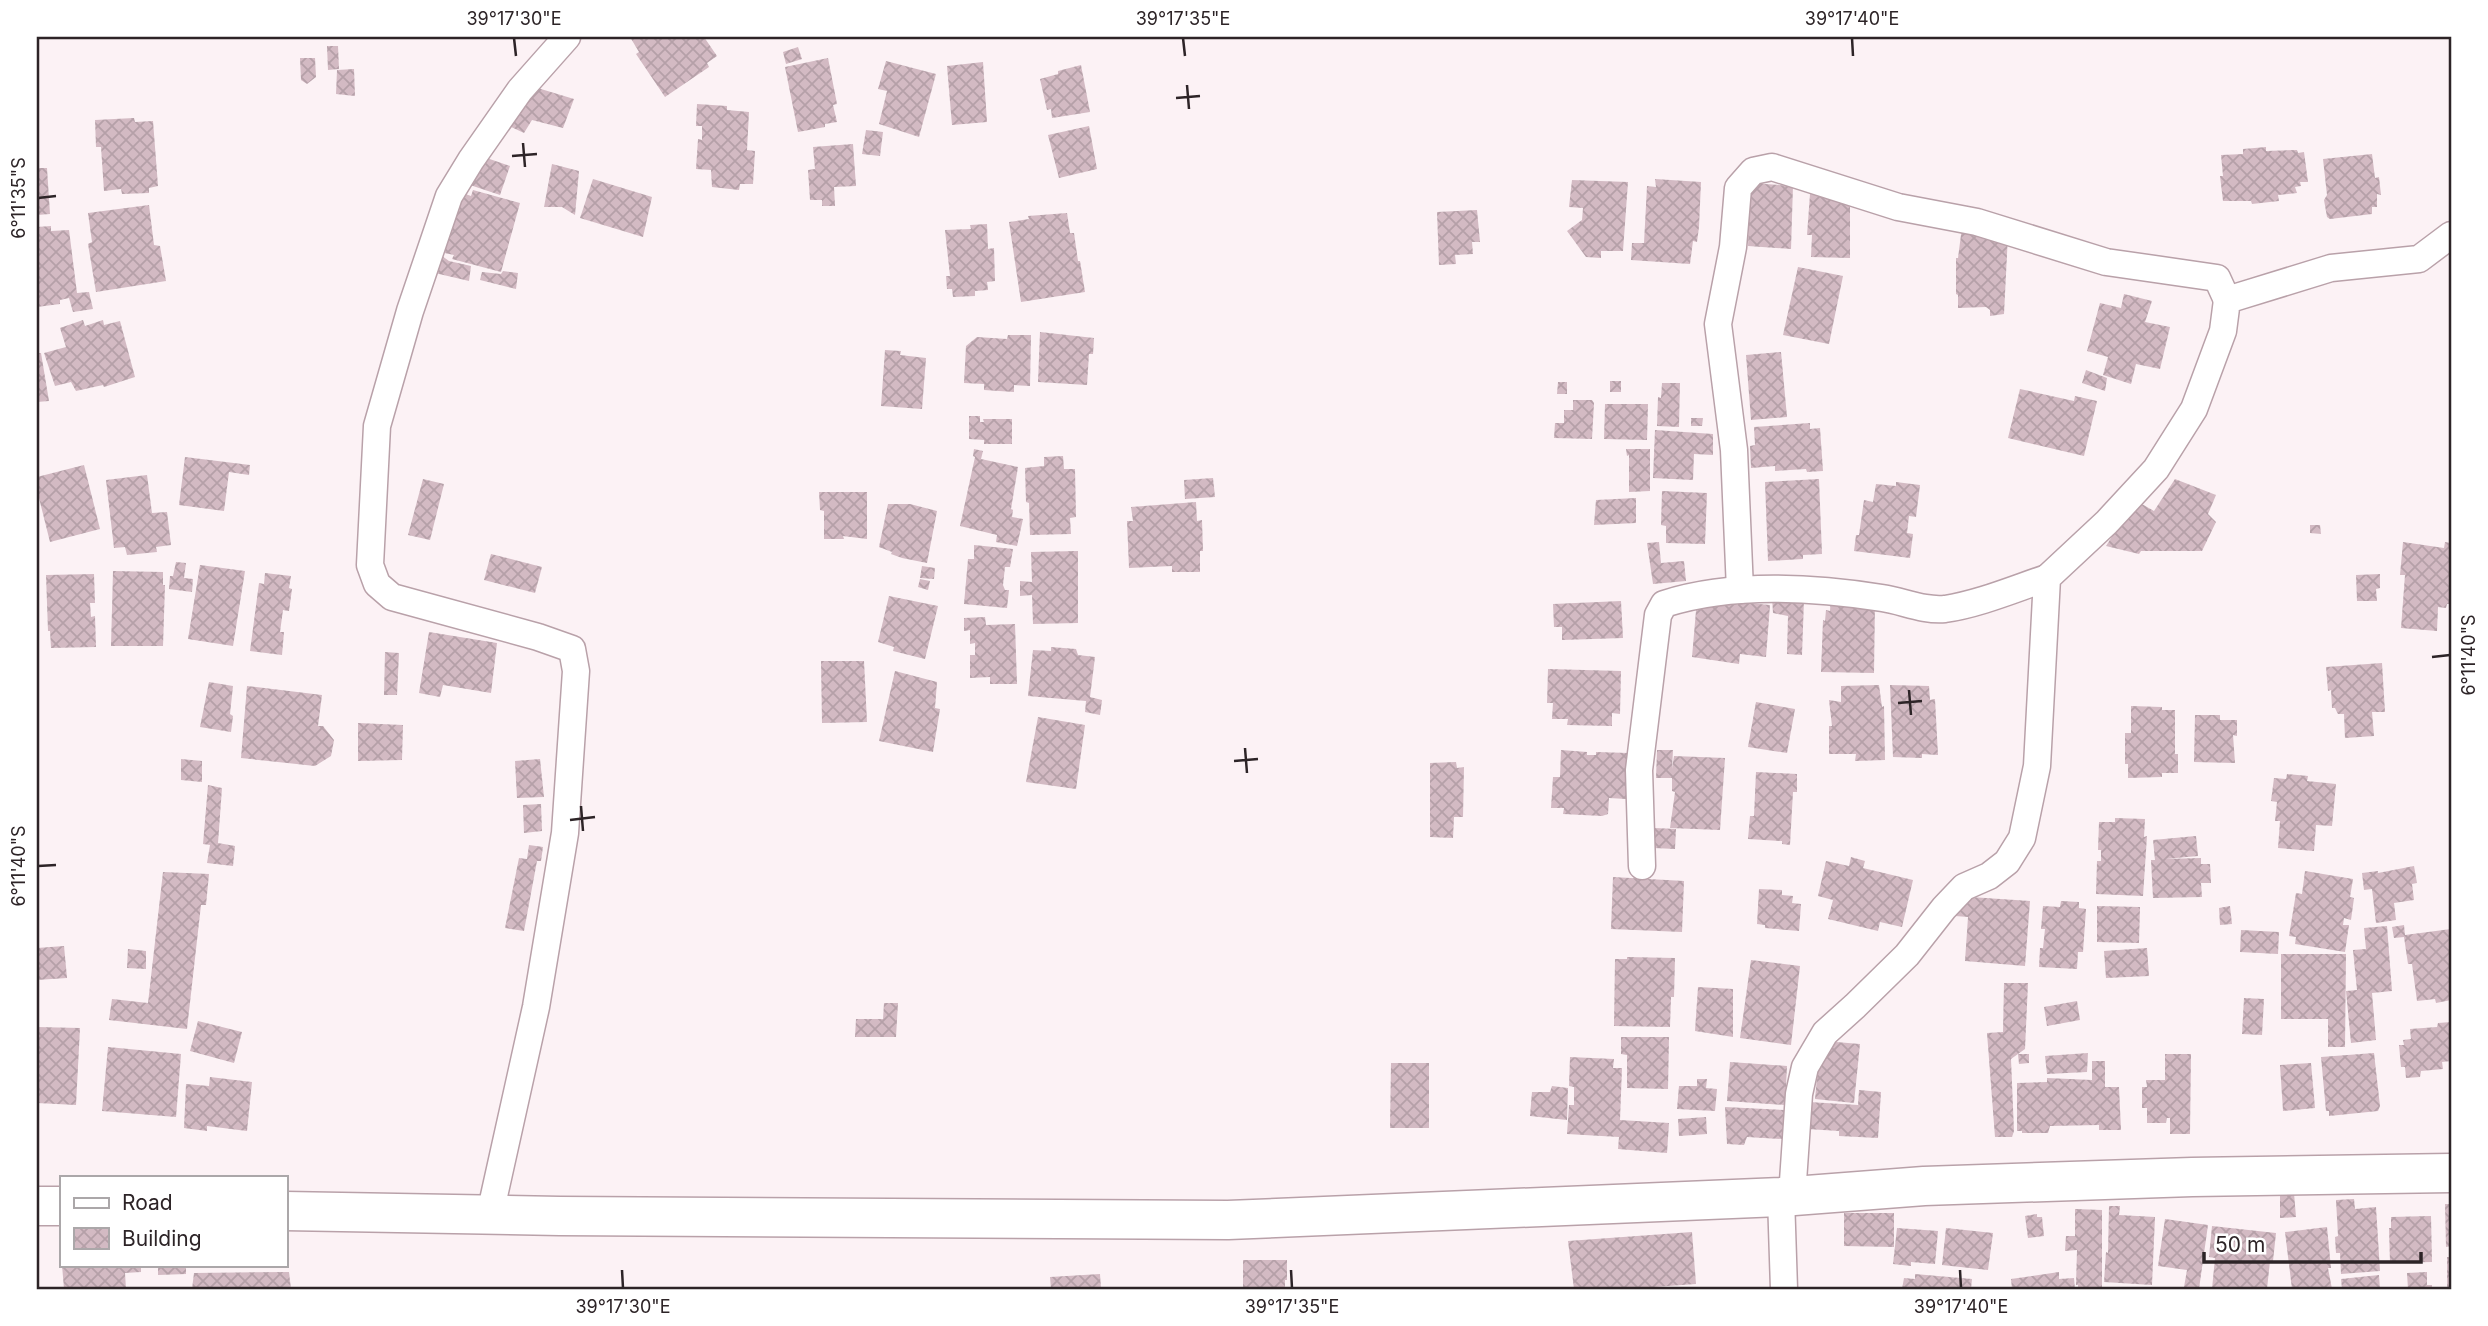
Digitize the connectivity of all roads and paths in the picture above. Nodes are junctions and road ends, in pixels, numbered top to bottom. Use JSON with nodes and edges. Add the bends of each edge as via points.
{"nodes":[{"id":1,"x":567,"y":37,"type":"edge"},
{"id":2,"x":2451,"y":234,"type":"edge"},
{"id":3,"x":2227,"y":300,"type":"junction"},
{"id":4,"x":2047,"y":578,"type":"junction"},
{"id":5,"x":1740,"y":590,"type":"junction"},
{"id":6,"x":1642,"y":866,"type":"dead end"},
{"id":7,"x":2451,"y":1173,"type":"edge"},
{"id":8,"x":1787,"y":1196,"type":"junction"},
{"id":9,"x":37,"y":1206,"type":"edge"},
{"id":10,"x":60,"y":1206,"type":"edge"},
{"id":11,"x":287,"y":1211,"type":"edge"},
{"id":12,"x":490,"y":1214,"type":"junction"},
{"id":13,"x":1784,"y":1289,"type":"edge"}],
"edges":[{"from":1,"to":12,"type":"street","via":[[520,90],[449,196],[377,426],[370,565],[377,584],[392,597],[572,649],[576,671],[565,833],[536,1007]]},
{"from":2,"to":3,"type":"street","via":[[2419,259],[2331,268]]},
{"from":3,"to":4,"type":"street","via":[[2223,331],[2194,409],[2156,469]]},
{"from":3,"to":5,"type":"street","via":[[2217,278],[2106,262],[1976,222],[1898,207],[1772,167],[1753,171],[1738,188],[1733,247],[1718,324],[1734,450]]},
{"from":4,"to":5,"type":"street","via":[[1944,609],[1824,590]]},
{"from":4,"to":8,"type":"street","via":[[2037,766],[2022,838],[2007,862],[1964,887],[1907,955],[1825,1033],[1805,1067]]},
{"from":5,"to":6,"type":"street","via":[[1680,599],[1664,604],[1658,615],[1639,770]]},
{"from":7,"to":8,"type":"main road","via":[[1937,1185]]},
{"from":8,"to":12,"type":"main road","via":[[1228,1220]]},
{"from":8,"to":13,"type":"street"},
{"from":9,"to":10,"type":"main road"},
{"from":11,"to":12,"type":"main road"}]}
